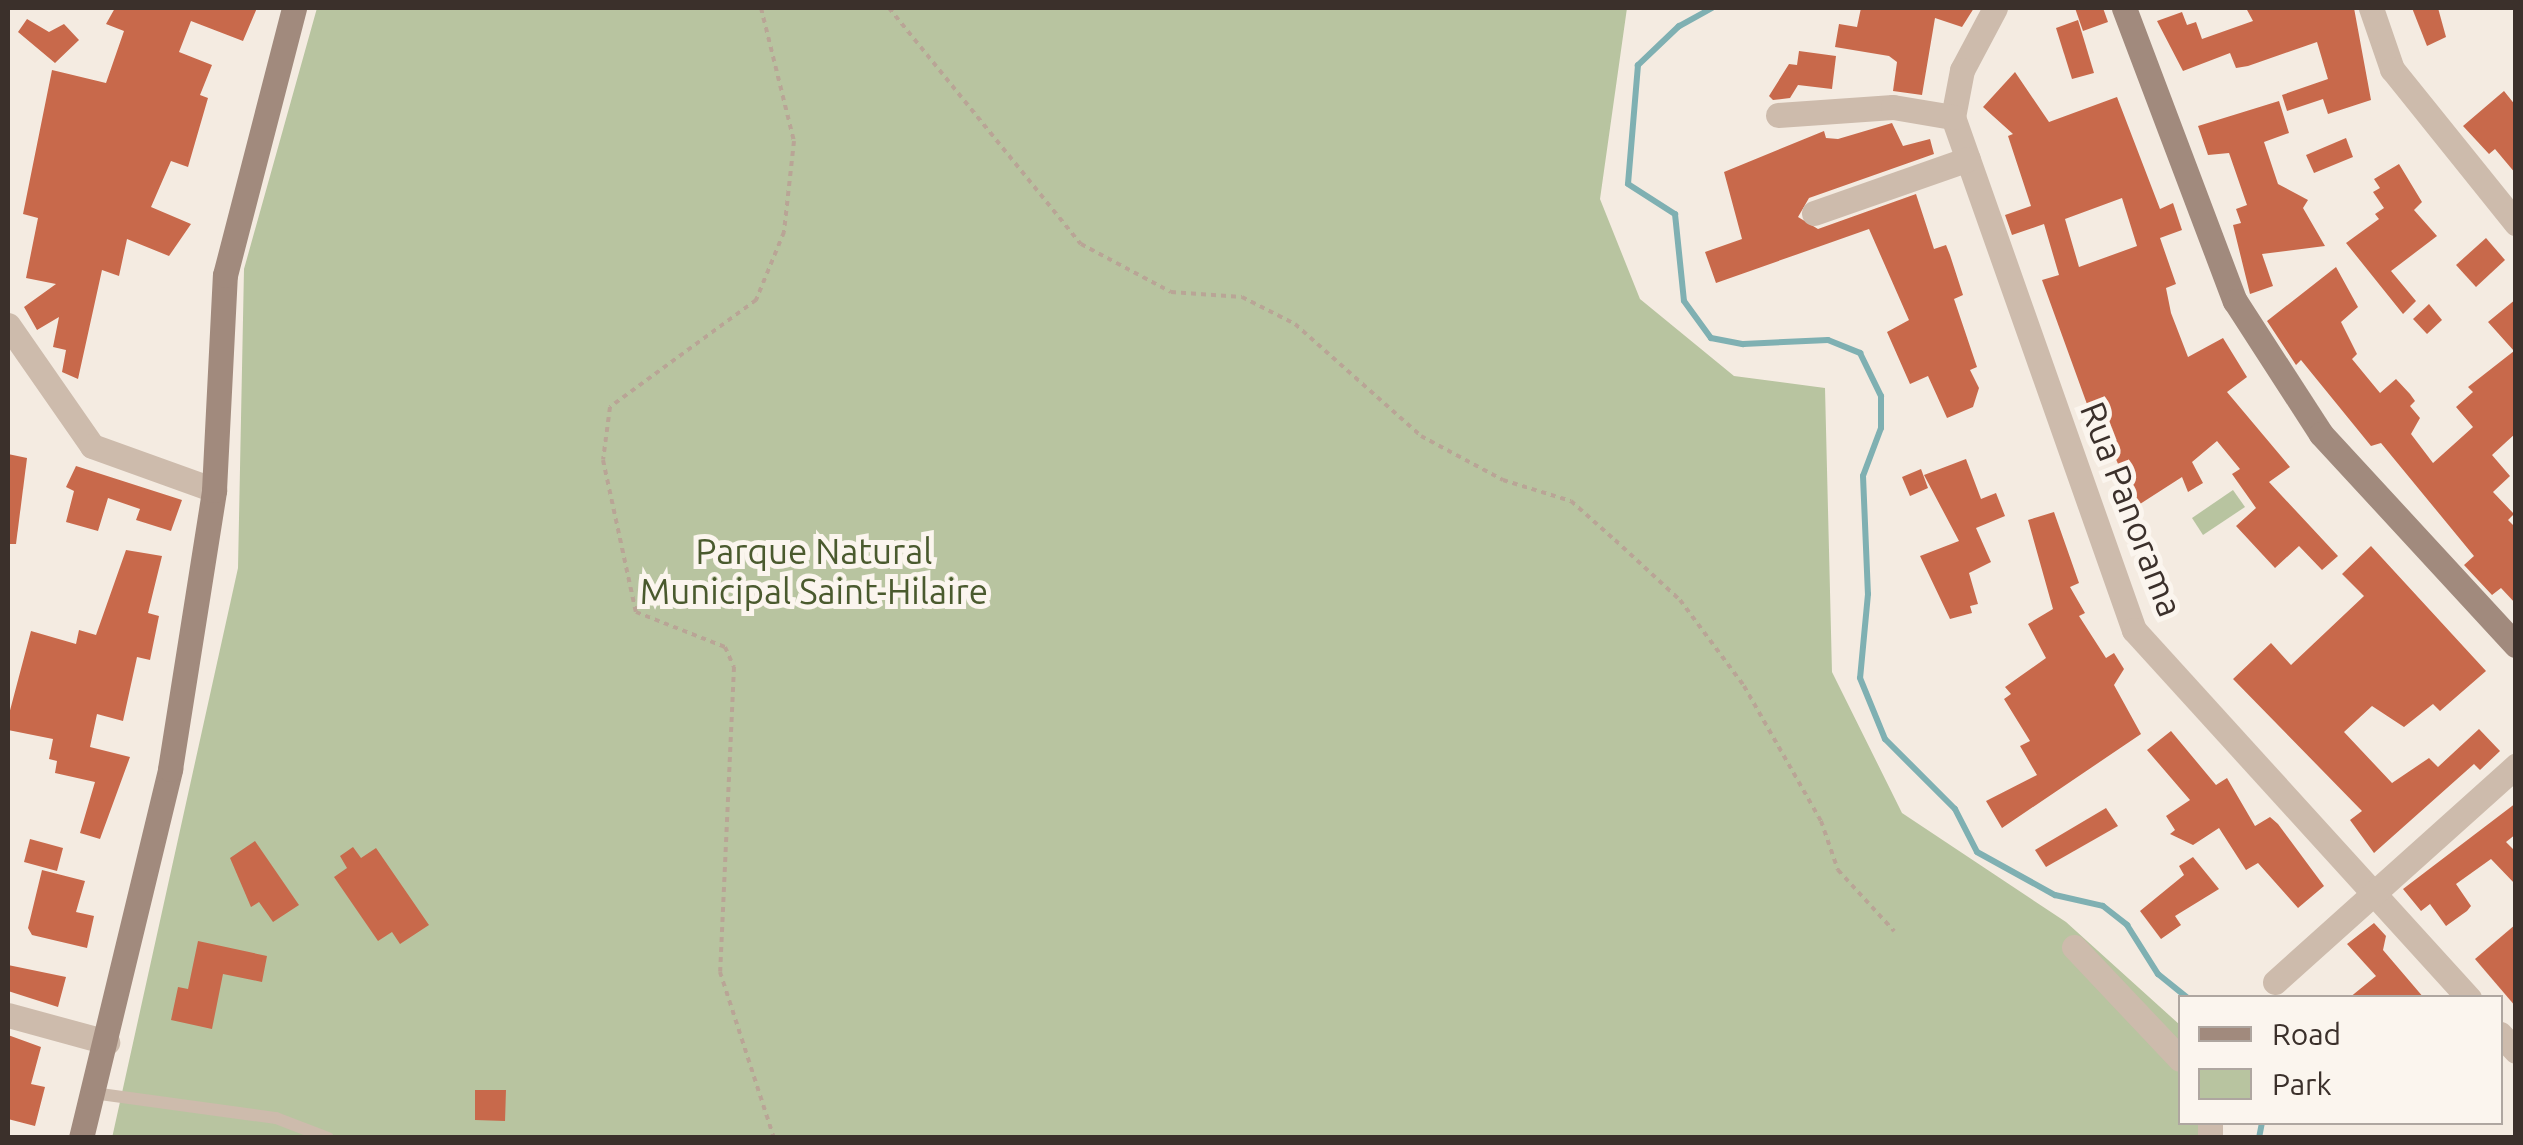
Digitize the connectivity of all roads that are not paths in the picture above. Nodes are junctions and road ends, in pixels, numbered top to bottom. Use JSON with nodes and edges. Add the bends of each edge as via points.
{"nodes":[{"id":1,"x":294,"y":8,"type":"edge"},
{"id":2,"x":1995,"y":8,"type":"edge"},
{"id":3,"x":2124,"y":8,"type":"edge"},
{"id":4,"x":2371,"y":8,"type":"edge"},
{"id":5,"x":1778,"y":115,"type":"dead end"},
{"id":6,"x":1953,"y":117,"type":"junction"},
{"id":7,"x":1968,"y":159,"type":"junction"},
{"id":8,"x":1814,"y":213,"type":"dead end"},
{"id":9,"x":2516,"y":222,"type":"edge"},
{"id":10,"x":8,"y":325,"type":"edge"},
{"id":11,"x":214,"y":490,"type":"junction"},
{"id":12,"x":2516,"y":644,"type":"edge"},
{"id":13,"x":2516,"y":766,"type":"edge"},
{"id":14,"x":2373,"y":889,"type":"junction"},
{"id":15,"x":2074,"y":947,"type":"dead end"},
{"id":16,"x":2276,"y":982,"type":"dead end"},
{"id":17,"x":2465,"y":995,"type":"edge"},
{"id":18,"x":8,"y":1016,"type":"edge"},
{"id":19,"x":107,"y":1042,"type":"junction"},
{"id":20,"x":2178,"y":1056,"type":"edge"},
{"id":21,"x":93,"y":1093,"type":"junction"},
{"id":22,"x":81,"y":1138,"type":"edge"},
{"id":23,"x":328,"y":1138,"type":"edge"}],
"edges":[{"from":1,"to":11,"type":"main road","via":[[225,276]]},
{"from":2,"to":6,"type":"street","via":[[1962,70]]},
{"from":3,"to":12,"type":"main road","via":[[2235,302],[2321,434]]},
{"from":4,"to":9,"type":"street","via":[[2392,69]]},
{"from":5,"to":6,"type":"street","via":[[1893,107]]},
{"from":6,"to":7,"type":"street","name":"Rua Panorama"},
{"from":7,"to":8,"type":"street"},
{"from":7,"to":14,"type":"street","name":"Rua Panorama","via":[[2134,630]]},
{"from":10,"to":11,"type":"street","via":[[92,446]]},
{"from":11,"to":19,"type":"main road","via":[[170,769]]},
{"from":13,"to":14,"type":"street"},
{"from":14,"to":16,"type":"street"},
{"from":14,"to":17,"type":"street","name":"Rua Panorama"},
{"from":15,"to":20,"type":"street"},
{"from":18,"to":19,"type":"street"},
{"from":19,"to":21,"type":"main road"},
{"from":21,"to":22,"type":"main road"},
{"from":21,"to":23,"type":"lane","via":[[276,1118]]}]}
